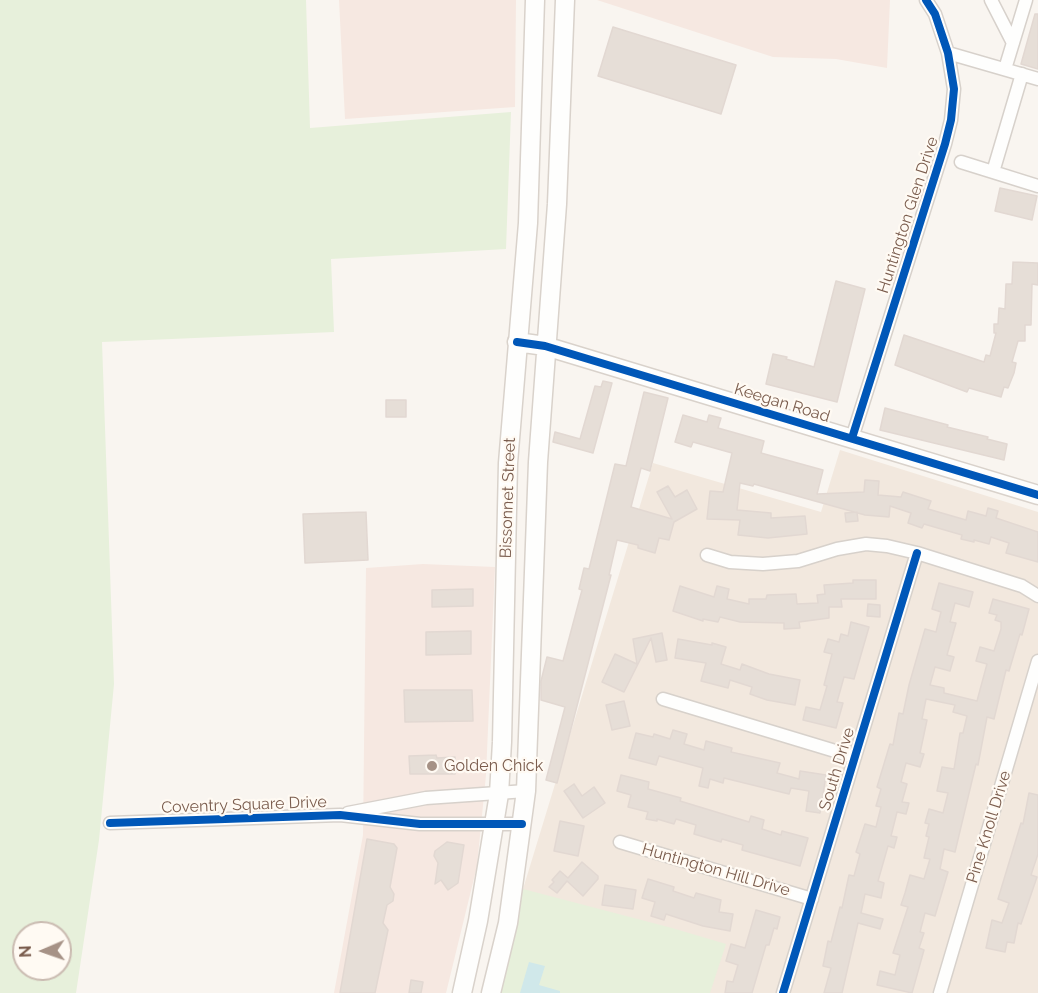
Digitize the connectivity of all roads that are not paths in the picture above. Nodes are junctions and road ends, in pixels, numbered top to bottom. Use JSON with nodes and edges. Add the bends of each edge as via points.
{"nodes":[{"id":1,"x":535,"y":0,"type":"edge"},
{"id":2,"x":565,"y":0,"type":"edge"},
{"id":3,"x":926,"y":0,"type":"edge"},
{"id":4,"x":991,"y":0,"type":"edge"},
{"id":5,"x":1026,"y":0,"type":"edge"},
{"id":6,"x":1013,"y":44,"type":"junction"},
{"id":7,"x":948,"y":53,"type":"junction"},
{"id":8,"x":1005,"y":69,"type":"junction"},
{"id":9,"x":1022,"y":74,"type":"junction"},
{"id":10,"x":1038,"y":79,"type":"edge"},
{"id":11,"x":531,"y":139,"type":"junction"},
{"id":12,"x":560,"y":140,"type":"junction"},
{"id":13,"x":961,"y":162,"type":"dead end"},
{"id":14,"x":993,"y":172,"type":"junction"},
{"id":15,"x":1038,"y":186,"type":"edge"},
{"id":16,"x":517,"y":342,"type":"junction"},
{"id":17,"x":545,"y":346,"type":"junction"},
{"id":18,"x":852,"y":438,"type":"junction"},
{"id":19,"x":508,"y":462,"type":"junction"},
{"id":20,"x":538,"y":462,"type":"junction"},
{"id":21,"x":1038,"y":495,"type":"edge"},
{"id":22,"x":917,"y":553,"type":"junction"},
{"id":23,"x":707,"y":555,"type":"dead end"},
{"id":24,"x":1038,"y":596,"type":"edge"},
{"id":25,"x":504,"y":602,"type":"junction"},
{"id":26,"x":533,"y":603,"type":"junction"},
{"id":27,"x":1038,"y":661,"type":"edge"},
{"id":28,"x":663,"y":699,"type":"dead end"},
{"id":29,"x":855,"y":757,"type":"junction"},
{"id":30,"x":525,"y":791,"type":"junction"},
{"id":31,"x":499,"y":794,"type":"junction"},
{"id":32,"x":340,"y":815,"type":"junction"},
{"id":33,"x":110,"y":823,"type":"dead end"},
{"id":34,"x":522,"y":824,"type":"junction"},
{"id":35,"x":495,"y":825,"type":"junction"},
{"id":36,"x":620,"y":842,"type":"dead end"},
{"id":37,"x":812,"y":898,"type":"junction"},
{"id":38,"x":462,"y":993,"type":"edge"},
{"id":39,"x":491,"y":993,"type":"edge"},
{"id":40,"x":783,"y":993,"type":"edge"},
{"id":41,"x":940,"y":993,"type":"edge"}],
"edges":[{"from":1,"to":11,"type":"main road","name":"Bissonnet Street"},
{"from":2,"to":12,"type":"main road","name":"Bissonnet Street"},
{"from":3,"to":7,"type":"street","name":"Huntington Glen Drive"},
{"from":4,"to":6,"type":"street"},
{"from":5,"to":6,"type":"street"},
{"from":6,"to":8,"type":"street"},
{"from":7,"to":8,"type":"street"},
{"from":7,"to":18,"type":"street","name":"Huntington Glen Drive","via":[[954,89],[949,128]]},
{"from":8,"to":9,"type":"street"},
{"from":9,"to":10,"type":"street"},
{"from":9,"to":14,"type":"street"},
{"from":11,"to":12,"type":"main road"},
{"from":11,"to":16,"type":"main road","name":"Bissonnet Street"},
{"from":12,"to":17,"type":"main road","name":"Bissonnet Street"},
{"from":13,"to":14,"type":"street"},
{"from":14,"to":15,"type":"street"},
{"from":16,"to":17,"type":"main road","name":"Keegan Road"},
{"from":16,"to":19,"type":"main road","name":"Bissonnet Street"},
{"from":17,"to":18,"type":"main road","name":"Keegan Road"},
{"from":17,"to":20,"type":"main road","name":"Bissonnet Street"},
{"from":18,"to":21,"type":"main road","name":"Keegan Road"},
{"from":19,"to":20,"type":"main road"},
{"from":19,"to":25,"type":"main road","name":"Bissonnet Street"},
{"from":20,"to":26,"type":"main road","name":"Bissonnet Street"},
{"from":22,"to":23,"type":"street","via":[[866,544],[798,561],[763,564],[730,562]]},
{"from":22,"to":24,"type":"street","via":[[1022,586]]},
{"from":22,"to":29,"type":"street","name":"South Drive"},
{"from":25,"to":26,"type":"main road"},
{"from":25,"to":31,"type":"main road","name":"Bissonnet Street"},
{"from":26,"to":30,"type":"main road","name":"Bissonnet Street"},
{"from":27,"to":41,"type":"street","name":"Pine Knoll Drive"},
{"from":28,"to":29,"type":"street"},
{"from":29,"to":37,"type":"street","name":"South Drive"},
{"from":30,"to":31,"type":"street","name":"Coventry Square Drive"},
{"from":30,"to":34,"type":"main road","name":"Bissonnet Street"},
{"from":31,"to":32,"type":"street","name":"Coventry Square Drive","via":[[426,798]]},
{"from":31,"to":35,"type":"main road","name":"Bissonnet Street"},
{"from":32,"to":33,"type":"street","name":"Coventry Square Drive"},
{"from":32,"to":35,"type":"street","name":"Coventry Square Drive","via":[[420,824]]},
{"from":34,"to":35,"type":"street","name":"Coventry Square Drive"},
{"from":34,"to":39,"type":"main road","name":"Bissonnet Street","via":[[508,923]]},
{"from":35,"to":38,"type":"main road","name":"Bissonnet Street"},
{"from":36,"to":37,"type":"street","name":"Huntington Hill Drive"},
{"from":37,"to":40,"type":"street","name":"South Drive"}]}
